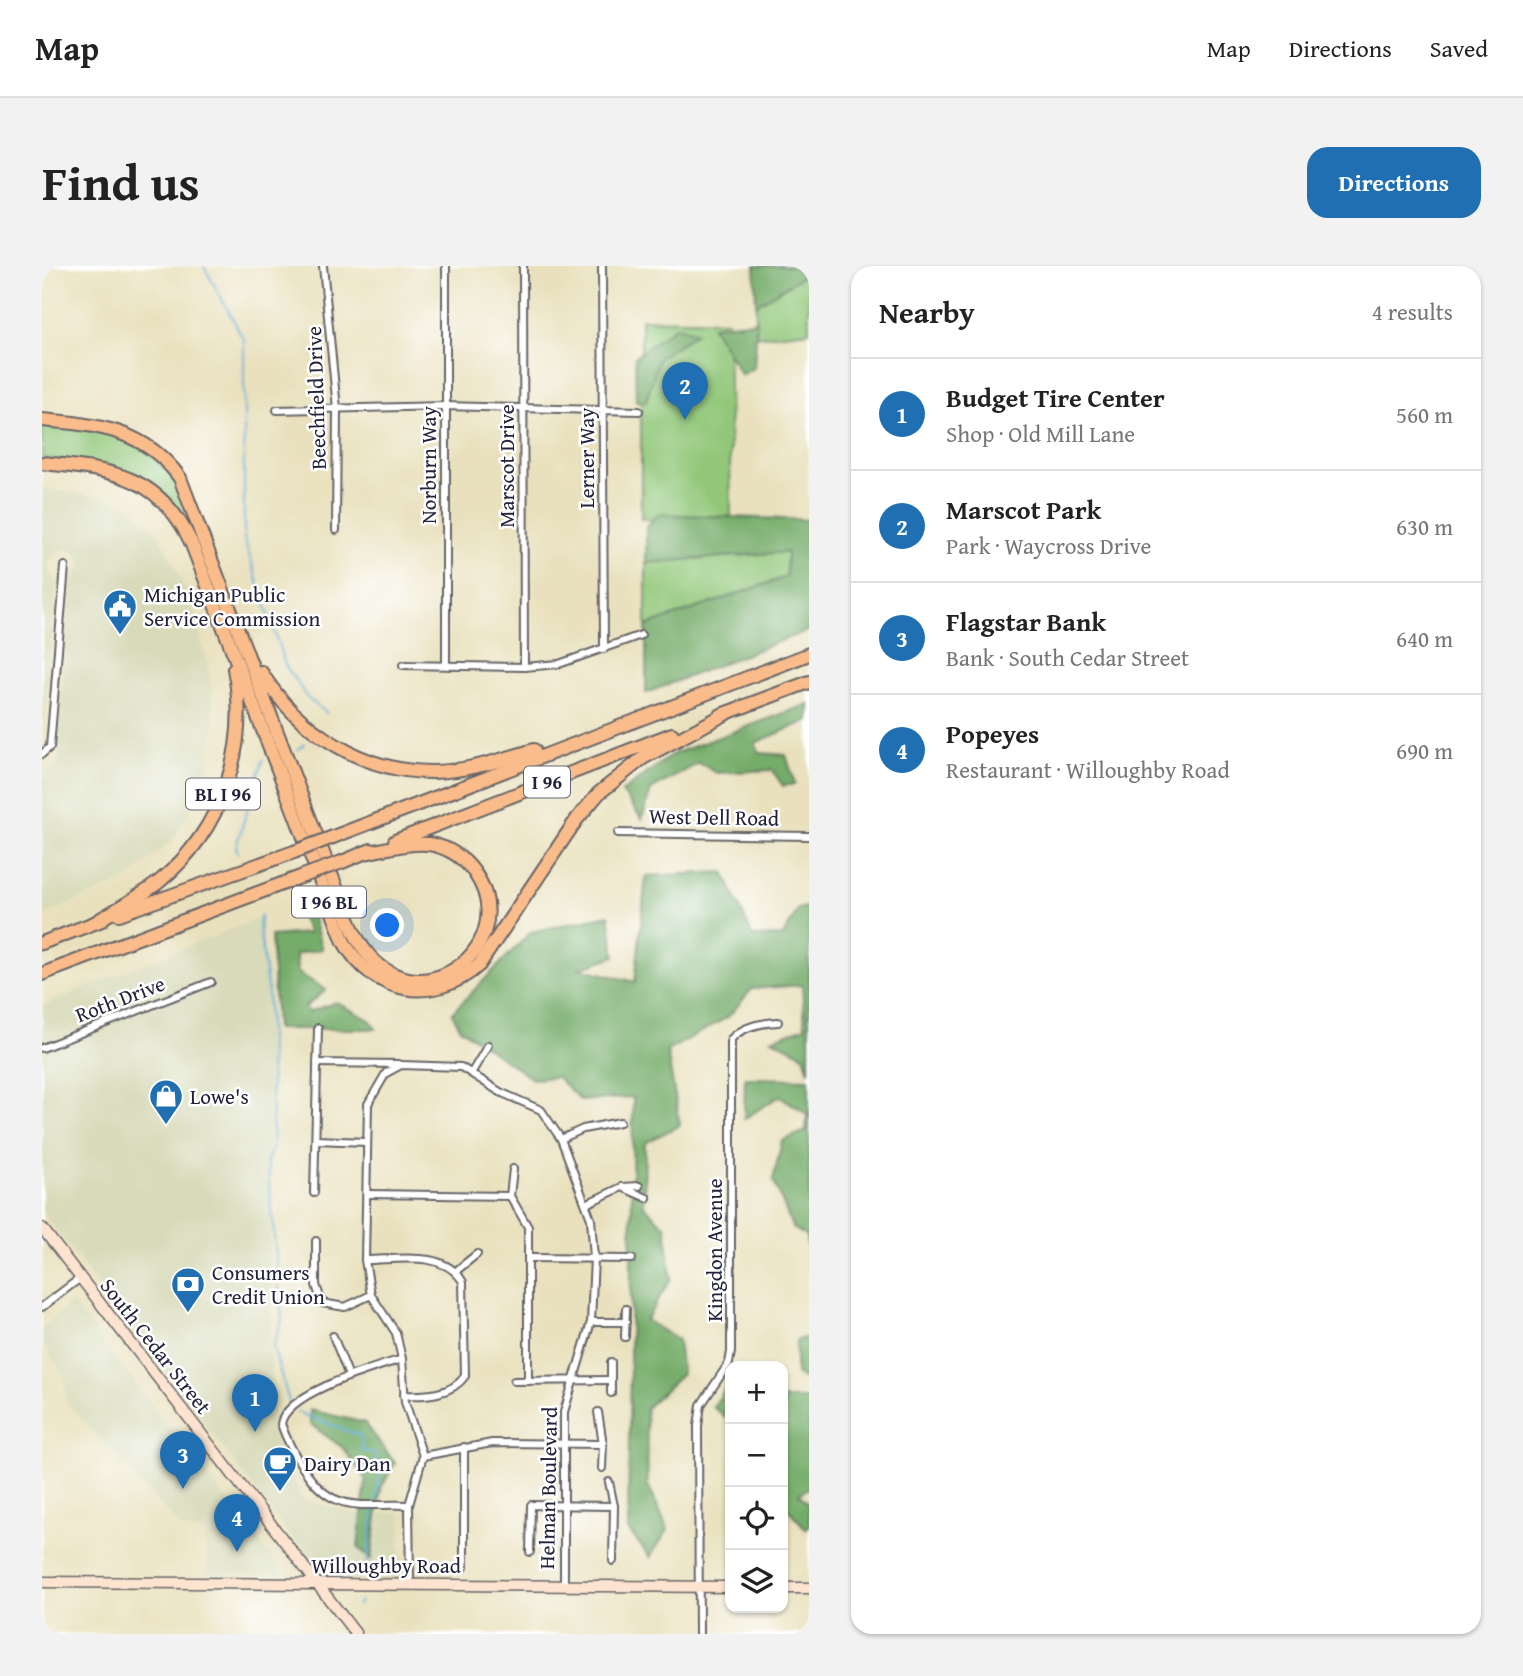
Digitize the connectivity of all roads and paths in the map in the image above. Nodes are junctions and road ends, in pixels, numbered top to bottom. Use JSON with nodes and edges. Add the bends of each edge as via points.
{"nodes":[{"id":1,"x":323,"y":266,"type":"edge"},
{"id":2,"x":446,"y":266,"type":"edge"},
{"id":3,"x":523,"y":266,"type":"edge"},
{"id":4,"x":602,"y":266,"type":"edge"},
{"id":5,"x":445,"y":406,"type":"junction"},
{"id":6,"x":523,"y":408,"type":"junction"},
{"id":7,"x":337,"y":409,"type":"junction"},
{"id":8,"x":277,"y":410,"type":"dead end"},
{"id":9,"x":603,"y":411,"type":"junction"},
{"id":10,"x":639,"y":411,"type":"dead end"},
{"id":11,"x":42,"y":420,"type":"edge"},
{"id":12,"x":42,"y":463,"type":"edge"},
{"id":13,"x":336,"y":530,"type":"dead end"},
{"id":14,"x":65,"y":566,"type":"dead end"},
{"id":15,"x":219,"y":615,"type":"junction"},
{"id":16,"x":236,"y":621,"type":"junction"},
{"id":17,"x":641,"y":635,"type":"dead end"},
{"id":18,"x":604,"y":649,"type":"junction"},
{"id":19,"x":809,"y":654,"type":"edge"},
{"id":20,"x":446,"y":664,"type":"junction"},
{"id":21,"x":403,"y":666,"type":"dead end"},
{"id":22,"x":524,"y":667,"type":"junction"},
{"id":23,"x":809,"y":682,"type":"edge"},
{"id":24,"x":662,"y":710,"type":"junction"},
{"id":25,"x":729,"y":712,"type":"junction"},
{"id":26,"x":44,"y":754,"type":"edge"},
{"id":27,"x":618,"y":833,"type":"dead end"},
{"id":28,"x":809,"y":836,"type":"edge"},
{"id":29,"x":365,"y":853,"type":"junction"},
{"id":30,"x":96,"y":922,"type":"junction"},
{"id":31,"x":42,"y":943,"type":"edge"},
{"id":32,"x":42,"y":974,"type":"edge"},
{"id":33,"x":211,"y":982,"type":"dead end"},
{"id":34,"x":778,"y":1022,"type":"dead end"},
{"id":35,"x":318,"y":1028,"type":"dead end"},
{"id":36,"x":488,"y":1045,"type":"dead end"},
{"id":37,"x":42,"y":1048,"type":"edge"},
{"id":38,"x":317,"y":1063,"type":"junction"},
{"id":39,"x":401,"y":1065,"type":"junction"},
{"id":40,"x":472,"y":1072,"type":"junction"},
{"id":41,"x":620,"y":1122,"type":"dead end"},
{"id":42,"x":561,"y":1139,"type":"junction"},
{"id":43,"x":316,"y":1140,"type":"junction"},
{"id":44,"x":367,"y":1142,"type":"junction"},
{"id":45,"x":513,"y":1168,"type":"dead end"},
{"id":46,"x":639,"y":1186,"type":"dead end"},
{"id":47,"x":622,"y":1187,"type":"junction"},
{"id":48,"x":314,"y":1193,"type":"dead end"},
{"id":49,"x":367,"y":1194,"type":"junction"},
{"id":50,"x":510,"y":1196,"type":"junction"},
{"id":51,"x":647,"y":1198,"type":"dead end"},
{"id":52,"x":586,"y":1204,"type":"junction"},
{"id":53,"x":42,"y":1228,"type":"edge"},
{"id":54,"x":316,"y":1241,"type":"dead end"},
{"id":55,"x":477,"y":1254,"type":"dead end"},
{"id":56,"x":529,"y":1258,"type":"junction"},
{"id":57,"x":594,"y":1258,"type":"junction"},
{"id":58,"x":632,"y":1259,"type":"dead end"},
{"id":59,"x":365,"y":1260,"type":"junction"},
{"id":60,"x":456,"y":1271,"type":"junction"},
{"id":61,"x":79,"y":1279,"type":"junction"},
{"id":62,"x":371,"y":1295,"type":"junction"},
{"id":63,"x":42,"y":1307,"type":"edge"},
{"id":64,"x":626,"y":1309,"type":"dead end"},
{"id":65,"x":591,"y":1322,"type":"junction"},
{"id":66,"x":626,"y":1322,"type":"junction"},
{"id":67,"x":333,"y":1336,"type":"dead end"},
{"id":68,"x":625,"y":1337,"type":"dead end"},
{"id":69,"x":402,"y":1359,"type":"junction"},
{"id":70,"x":611,"y":1362,"type":"dead end"},
{"id":71,"x":349,"y":1376,"type":"junction"},
{"id":72,"x":611,"y":1380,"type":"junction"},
{"id":73,"x":514,"y":1381,"type":"dead end"},
{"id":74,"x":528,"y":1381,"type":"junction"},
{"id":75,"x":571,"y":1382,"type":"junction"},
{"id":76,"x":611,"y":1393,"type":"dead end"},
{"id":77,"x":404,"y":1395,"type":"junction"},
{"id":78,"x":598,"y":1412,"type":"dead end"},
{"id":79,"x":564,"y":1444,"type":"junction"},
{"id":80,"x":603,"y":1444,"type":"junction"},
{"id":81,"x":464,"y":1447,"type":"junction"},
{"id":82,"x":423,"y":1456,"type":"junction"},
{"id":83,"x":602,"y":1468,"type":"dead end"},
{"id":84,"x":609,"y":1482,"type":"dead end"},
{"id":85,"x":563,"y":1504,"type":"junction"},
{"id":86,"x":409,"y":1505,"type":"junction"},
{"id":87,"x":614,"y":1506,"type":"junction"},
{"id":88,"x":530,"y":1552,"type":"dead end"},
{"id":89,"x":613,"y":1561,"type":"dead end"},
{"id":90,"x":464,"y":1567,"type":"dead end"},
{"id":91,"x":42,"y":1582,"type":"edge"},
{"id":92,"x":410,"y":1583,"type":"junction"},
{"id":93,"x":564,"y":1584,"type":"junction"},
{"id":94,"x":318,"y":1585,"type":"junction"},
{"id":95,"x":699,"y":1587,"type":"junction"},
{"id":96,"x":725,"y":1587,"type":"edge"},
{"id":97,"x":788,"y":1588,"type":"edge"},
{"id":98,"x":809,"y":1588,"type":"edge"},
{"id":99,"x":356,"y":1634,"type":"edge"},
{"id":100,"x":699,"y":1634,"type":"edge"}],
"edges":[{"from":1,"to":7,"type":"street","name":"Beechfield Drive"},
{"from":2,"to":5,"type":"street","name":"Norburn Way"},
{"from":3,"to":6,"type":"street","name":"Marscot Drive"},
{"from":4,"to":9,"type":"street","name":"Lerner Way"},
{"from":5,"to":6,"type":"street"},
{"from":5,"to":7,"type":"street"},
{"from":5,"to":20,"type":"street","name":"Norburn Way"},
{"from":6,"to":9,"type":"street"},
{"from":6,"to":22,"type":"street","name":"Marscot Drive"},
{"from":7,"to":8,"type":"street"},
{"from":7,"to":13,"type":"street","name":"Beechfield Drive"},
{"from":9,"to":10,"type":"street"},
{"from":9,"to":18,"type":"street","name":"Lerner Way"},
{"from":11,"to":16,"type":"highway","number":"I 96 BL","via":[[113,428],[162,456],[186,491]]},
{"from":12,"to":15,"type":"highway","number":"I 96 BL","via":[[112,471],[154,492],[185,530]]},
{"from":14,"to":26,"type":"street","via":[[51,740]]},
{"from":15,"to":25,"type":"highway","number":"I 96 BL","via":[[344,942],[376,977],[406,988],[432,990],[452,985],[479,965],[599,793],[643,758]]},
{"from":15,"to":30,"type":"highway","number":"BL I 96","via":[[239,701],[238,738],[222,797],[205,830],[169,873]]},
{"from":16,"to":24,"type":"highway","number":"I 96 BL","via":[[269,684],[298,718],[342,748],[391,766],[435,772],[471,768]]},
{"from":16,"to":29,"type":"highway","number":"I 96 BL","via":[[363,951],[383,970],[411,979],[440,976],[466,961],[481,939],[487,911],[482,888],[469,865],[431,844]]},
{"from":17,"to":18,"type":"street"},
{"from":18,"to":22,"type":"street","via":[[559,664]]},
{"from":19,"to":24,"type":"highway","number":"I 96"},
{"from":20,"to":21,"type":"street"},
{"from":20,"to":22,"type":"street"},
{"from":23,"to":25,"type":"highway","number":"I 96"},
{"from":24,"to":30,"type":"highway","number":"I 96","bridge":true,"via":[[294,852]]},
{"from":25,"to":29,"type":"highway","number":"I 96"},
{"from":27,"to":28,"type":"street","name":"West Dell Road"},
{"from":29,"to":32,"type":"highway","number":"I 96","bridge":true},
{"from":30,"to":31,"type":"highway","number":"I 96"},
{"from":33,"to":37,"type":"street","name":"Roth Drive"},
{"from":34,"to":95,"type":"street","name":"Kingdon Avenue","via":[[738,1031],[731,1039],[731,1352],[724,1371],[704,1398],[699,1416]]},
{"from":35,"to":38,"type":"street"},
{"from":36,"to":40,"type":"street"},
{"from":38,"to":39,"type":"street"},
{"from":38,"to":43,"type":"street"},
{"from":39,"to":40,"type":"street","via":[[452,1066]]},
{"from":39,"to":44,"type":"street","via":[[386,1073],[371,1095]]},
{"from":40,"to":42,"type":"street","name":"Helman Boulevard","via":[[500,1092],[541,1110]]},
{"from":41,"to":42,"type":"street","via":[[583,1129]]},
{"from":42,"to":52,"type":"street","name":"Helman Boulevard"},
{"from":43,"to":44,"type":"street"},
{"from":43,"to":48,"type":"street"},
{"from":44,"to":49,"type":"street"},
{"from":45,"to":50,"type":"street"},
{"from":46,"to":47,"type":"street"},
{"from":47,"to":51,"type":"street"},
{"from":47,"to":52,"type":"street"},
{"from":49,"to":50,"type":"street"},
{"from":49,"to":59,"type":"street"},
{"from":50,"to":56,"type":"street","via":[[528,1227]]},
{"from":52,"to":57,"type":"street","name":"Helman Boulevard"},
{"from":53,"to":61,"type":"street","name":"South Cedar Street"},
{"from":54,"to":62,"type":"street","via":[[316,1285],[322,1303],[345,1307]]},
{"from":55,"to":60,"type":"street"},
{"from":56,"to":57,"type":"street"},
{"from":56,"to":74,"type":"street"},
{"from":57,"to":58,"type":"street"},
{"from":57,"to":65,"type":"street","name":"Helman Boulevard"},
{"from":59,"to":60,"type":"street","via":[[429,1259]]},
{"from":59,"to":62,"type":"street"},
{"from":60,"to":77,"type":"street","via":[[464,1290],[465,1377],[442,1392]]},
{"from":61,"to":63,"type":"street"},
{"from":61,"to":94,"type":"street","name":"South Cedar Street"},
{"from":62,"to":69,"type":"street","via":[[396,1333]]},
{"from":64,"to":66,"type":"street"},
{"from":65,"to":66,"type":"street"},
{"from":65,"to":75,"type":"street","name":"Helman Boulevard"},
{"from":66,"to":68,"type":"street"},
{"from":67,"to":71,"type":"street"},
{"from":69,"to":71,"type":"street"},
{"from":69,"to":77,"type":"street"},
{"from":70,"to":72,"type":"street"},
{"from":71,"to":86,"type":"street","via":[[287,1411],[281,1424],[288,1445],[324,1496],[348,1503]]},
{"from":72,"to":75,"type":"street"},
{"from":72,"to":76,"type":"street"},
{"from":73,"to":74,"type":"street"},
{"from":74,"to":75,"type":"street"},
{"from":75,"to":79,"type":"street","name":"Helman Boulevard","via":[[564,1412]]},
{"from":77,"to":82,"type":"street"},
{"from":78,"to":80,"type":"street"},
{"from":79,"to":80,"type":"street"},
{"from":79,"to":81,"type":"street"},
{"from":79,"to":85,"type":"street","name":"Helman Boulevard"},
{"from":80,"to":83,"type":"street"},
{"from":81,"to":82,"type":"street"},
{"from":81,"to":90,"type":"street"},
{"from":82,"to":86,"type":"street"},
{"from":84,"to":87,"type":"street"},
{"from":85,"to":87,"type":"street"},
{"from":85,"to":88,"type":"street","via":[[531,1505]]},
{"from":85,"to":93,"type":"street","name":"Helman Boulevard"},
{"from":86,"to":92,"type":"street"},
{"from":87,"to":89,"type":"street"},
{"from":91,"to":94,"type":"street","name":"Willoughby Road"},
{"from":92,"to":93,"type":"street","name":"Willoughby Road"},
{"from":92,"to":94,"type":"street","name":"Willoughby Road"},
{"from":93,"to":95,"type":"street","name":"Willoughby Road"},
{"from":94,"to":99,"type":"street","name":"South Cedar Street"},
{"from":95,"to":96,"type":"street","name":"Willoughby Road"},
{"from":95,"to":100,"type":"street"},
{"from":97,"to":98,"type":"street"}]}
